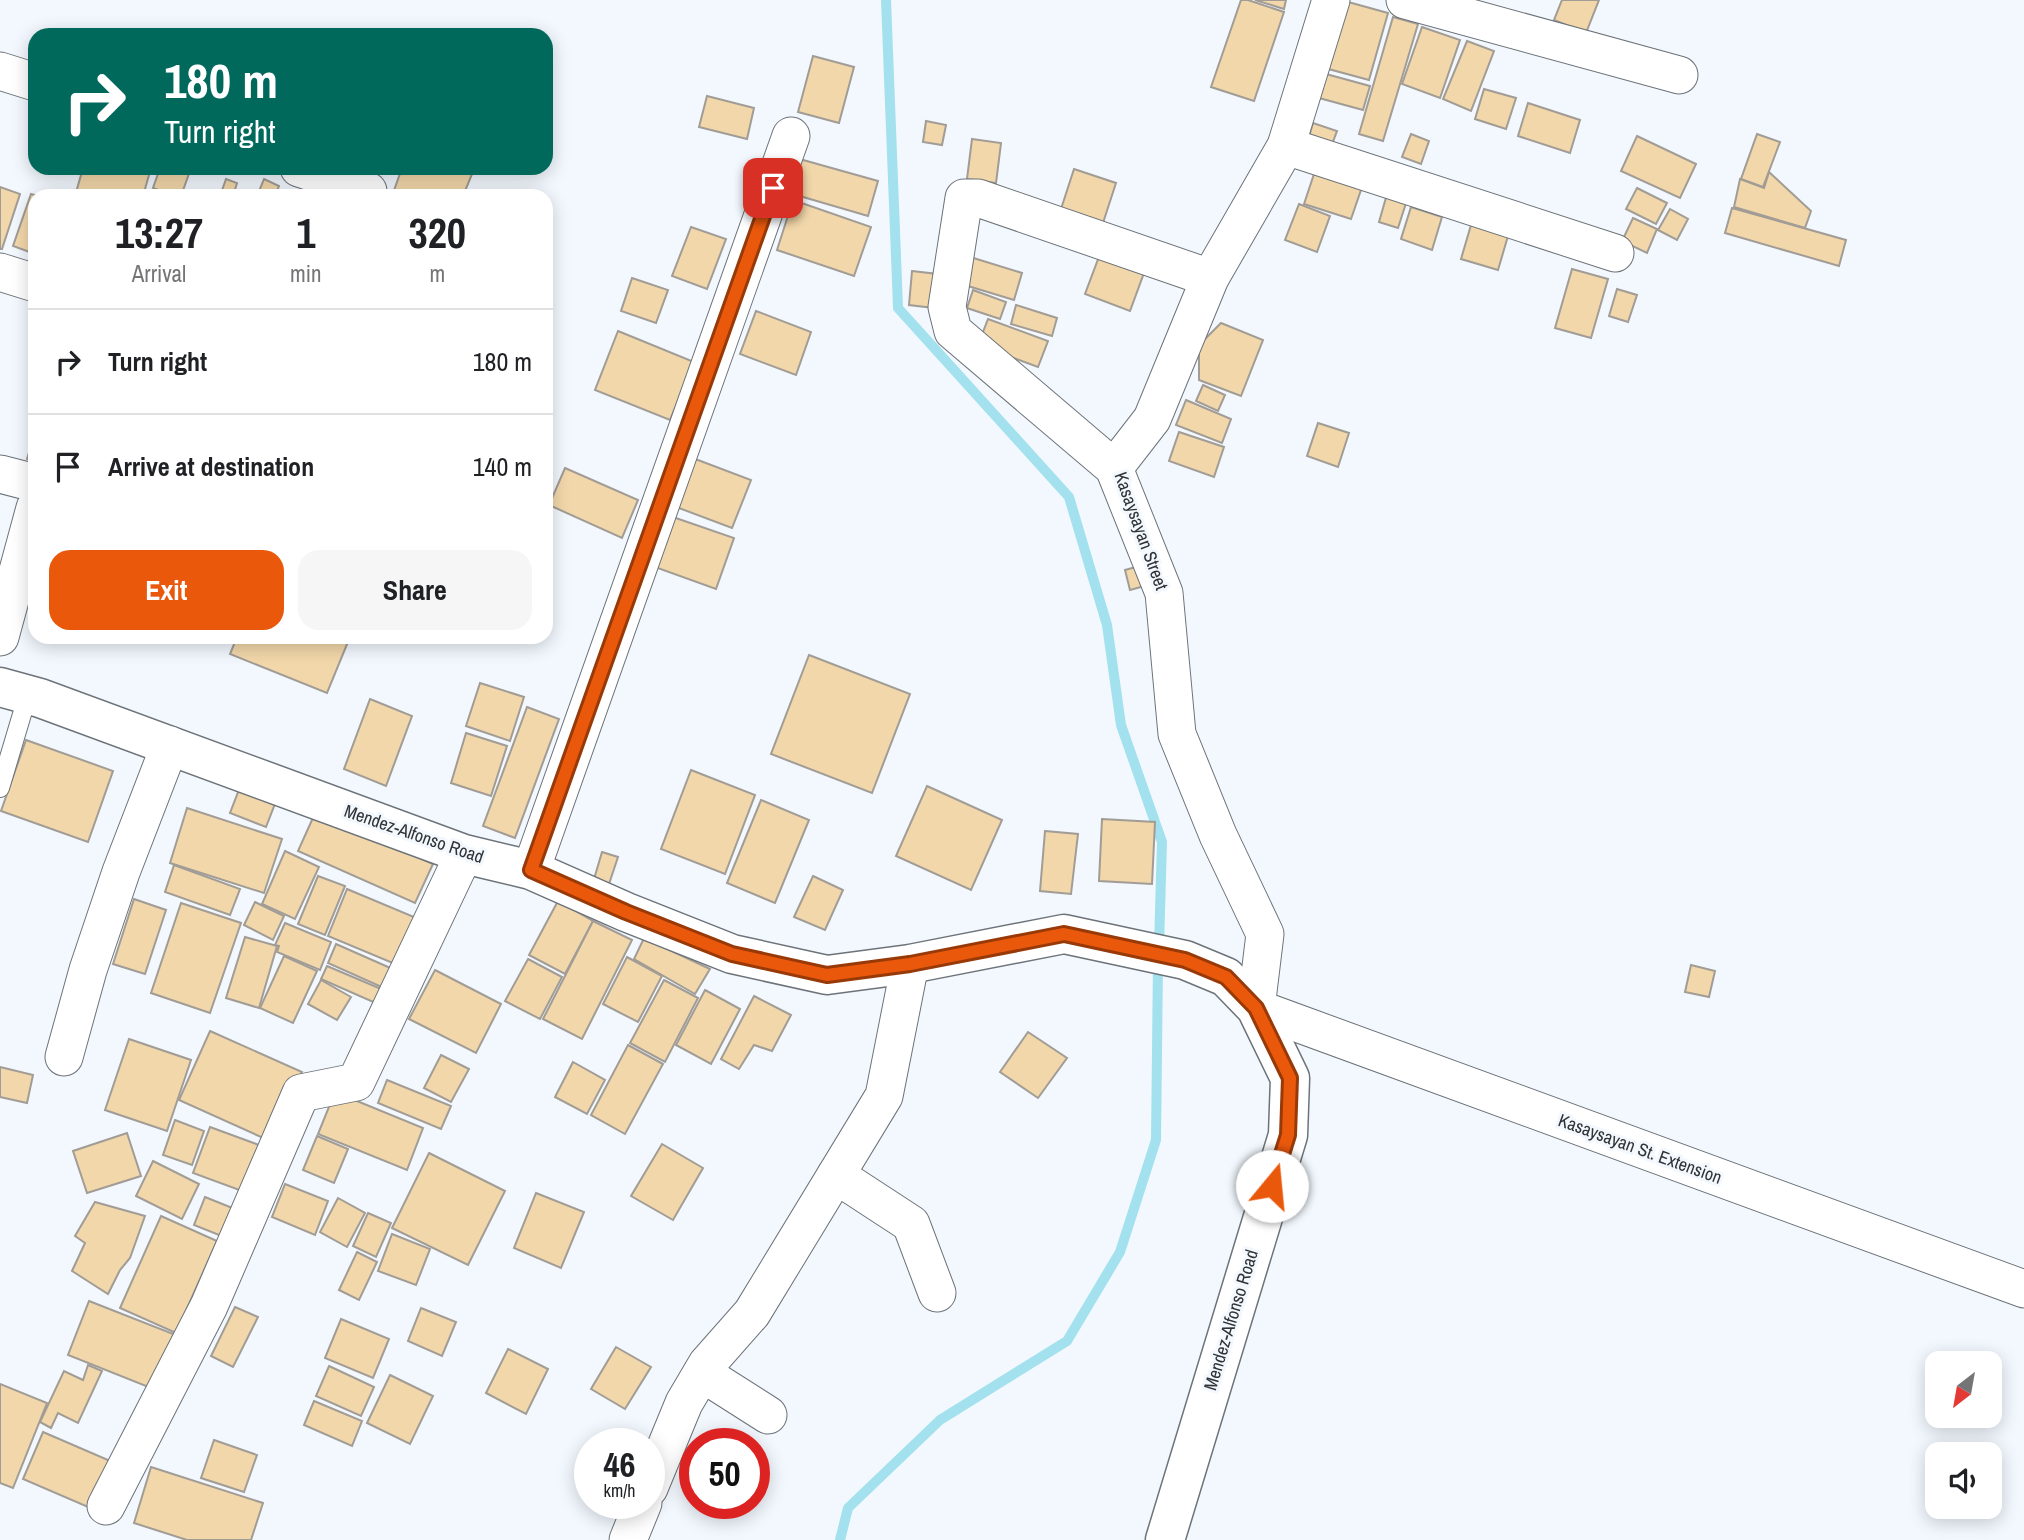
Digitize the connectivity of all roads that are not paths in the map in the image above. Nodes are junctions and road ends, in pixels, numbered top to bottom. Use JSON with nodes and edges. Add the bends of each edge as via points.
{"nodes":[{"id":1,"x":1331,"y":0,"type":"edge"},
{"id":2,"x":1405,"y":0,"type":"edge"},
{"id":3,"x":0,"y":71,"type":"edge"},
{"id":4,"x":1679,"y":75,"type":"dead end"},
{"id":5,"x":28,"y":80,"type":"edge"},
{"id":6,"x":791,"y":136,"type":"dead end"},
{"id":7,"x":1286,"y":146,"type":"junction"},
{"id":8,"x":328,"y":175,"type":"edge"},
{"id":9,"x":370,"y":185,"type":"edge"},
{"id":10,"x":1615,"y":253,"type":"dead end"},
{"id":11,"x":0,"y":272,"type":"edge"},
{"id":12,"x":1210,"y":278,"type":"junction"},
{"id":13,"x":28,"y":281,"type":"edge"},
{"id":14,"x":1114,"y":468,"type":"junction"},
{"id":15,"x":0,"y":474,"type":"edge"},
{"id":16,"x":28,"y":481,"type":"edge"},
{"id":17,"x":28,"y":534,"type":"edge"},
{"id":18,"x":0,"y":638,"type":"edge"},
{"id":19,"x":14,"y":690,"type":"edge"},
{"id":20,"x":170,"y":745,"type":"junction"},
{"id":21,"x":0,"y":788,"type":"edge"},
{"id":22,"x":464,"y":854,"type":"junction"},
{"id":23,"x":531,"y":870,"type":"junction"},
{"id":24,"x":910,"y":964,"type":"junction"},
{"id":25,"x":1256,"y":1008,"type":"junction"},
{"id":26,"x":64,"y":1057,"type":"dead end"},
{"id":27,"x":836,"y":1175,"type":"junction"},
{"id":28,"x":2024,"y":1289,"type":"edge"},
{"id":29,"x":937,"y":1293,"type":"dead end"},
{"id":30,"x":702,"y":1373,"type":"junction"},
{"id":31,"x":768,"y":1415,"type":"dead end"},
{"id":32,"x":665,"y":1449,"type":"edge"},
{"id":33,"x":106,"y":1506,"type":"dead end"},
{"id":34,"x":637,"y":1519,"type":"edge"},
{"id":35,"x":628,"y":1540,"type":"edge"},
{"id":36,"x":1165,"y":1540,"type":"edge"}],
"edges":[{"from":1,"to":7,"type":"street","name":"Kasaysayan Street"},
{"from":2,"to":4,"type":"street"},
{"from":3,"to":5,"type":"street"},
{"from":6,"to":23,"type":"street"},
{"from":7,"to":10,"type":"street"},
{"from":7,"to":12,"type":"street","name":"Kasaysayan Street"},
{"from":8,"to":9,"type":"street"},
{"from":11,"to":13,"type":"street"},
{"from":12,"to":14,"type":"street","name":"Kasaysayan Street","via":[[1152,419]]},
{"from":12,"to":14,"type":"street","via":[[978,198],[964,198],[947,307],[953,331]]},
{"from":14,"to":25,"type":"street","name":"Kasaysayan Street","via":[[1164,593],[1177,734],[1265,934]]},
{"from":15,"to":16,"type":"street"},
{"from":17,"to":18,"type":"street"},
{"from":19,"to":20,"type":"main road","name":"Mendez-Alfonso Road"},
{"from":19,"to":21,"type":"lane"},
{"from":20,"to":22,"type":"main road","name":"Mendez-Alfonso Road"},
{"from":20,"to":26,"type":"street","via":[[117,884]]},
{"from":22,"to":23,"type":"main road","name":"Mendez-Alfonso Road"},
{"from":22,"to":33,"type":"street","via":[[356,1082],[301,1093],[209,1306]]},
{"from":23,"to":24,"type":"main road","name":"Mendez-Alfonso Road","via":[[732,954],[827,975]]},
{"from":24,"to":25,"type":"main road","name":"Mendez-Alfonso Road","via":[[1064,934],[1185,960],[1226,977]]},
{"from":24,"to":27,"type":"street","via":[[884,1096]]},
{"from":25,"to":28,"type":"street","name":"Kasaysayan St. Extension"},
{"from":25,"to":36,"type":"main road","name":"Mendez-Alfonso Road","via":[[1290,1078],[1288,1135]]},
{"from":27,"to":29,"type":"street","via":[[911,1224]]},
{"from":27,"to":30,"type":"street","via":[[752,1313]]},
{"from":30,"to":31,"type":"street"},
{"from":30,"to":32,"type":"street"},
{"from":34,"to":35,"type":"street"}]}
